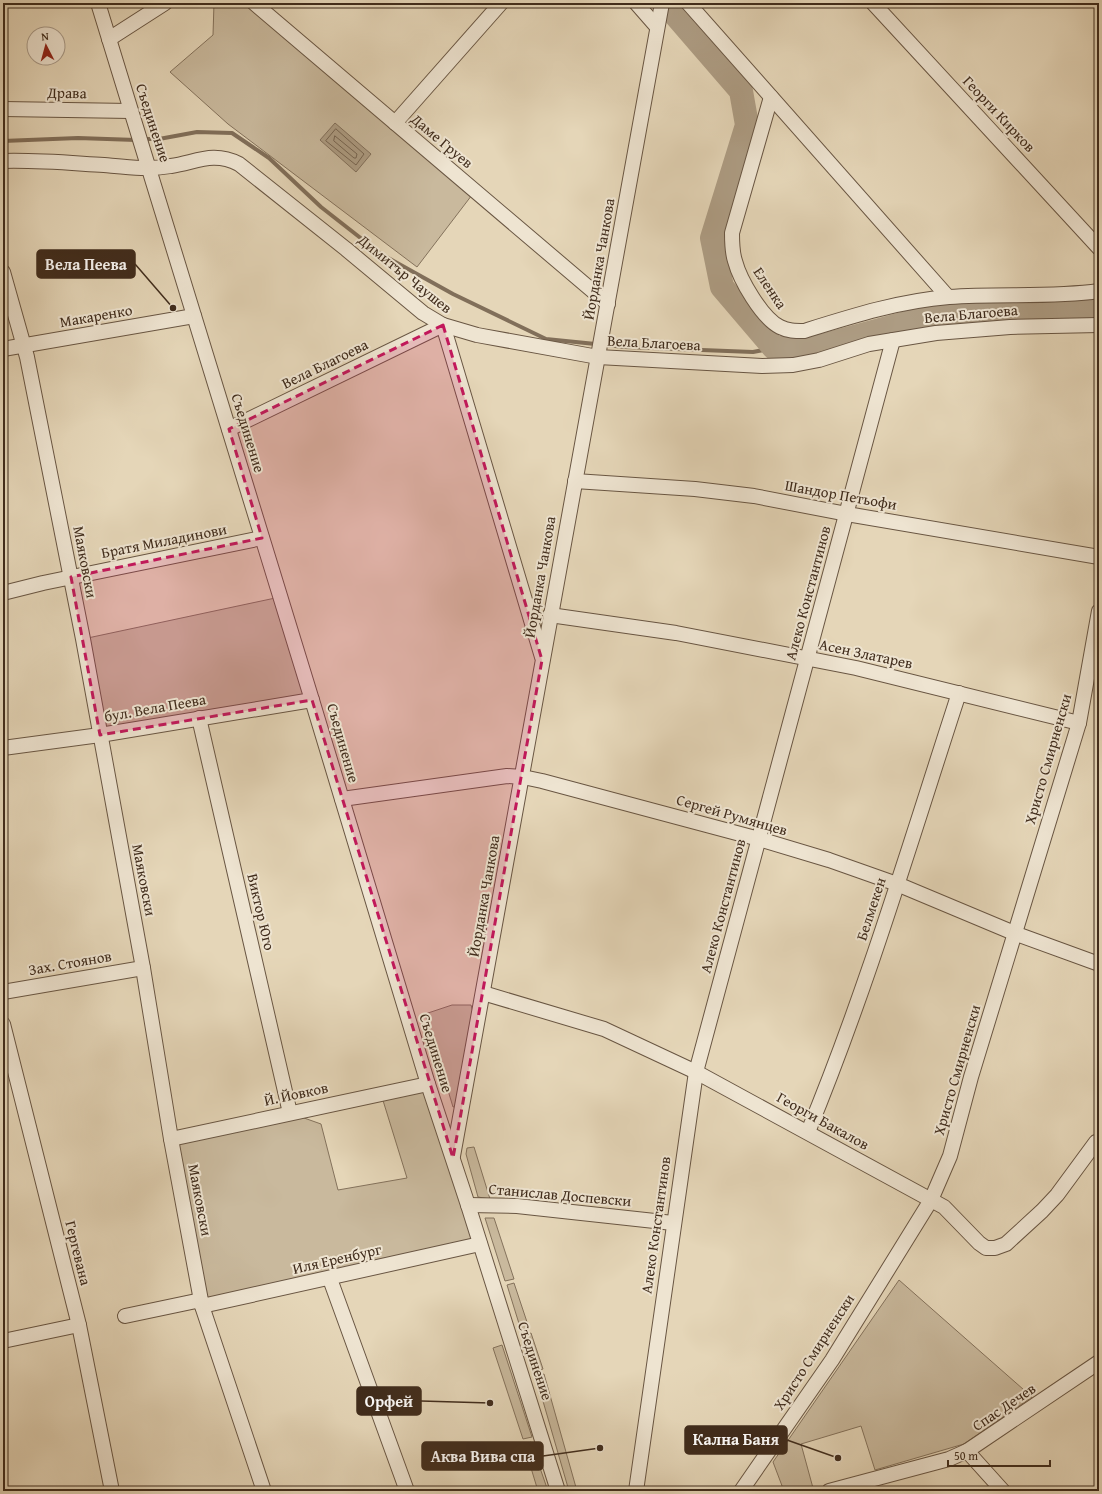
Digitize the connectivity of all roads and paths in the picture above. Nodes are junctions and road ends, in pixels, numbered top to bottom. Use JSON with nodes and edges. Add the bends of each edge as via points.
{"nodes":[{"id":1,"x":98,"y":3,"type":"edge"},
{"id":2,"x":165,"y":3,"type":"edge"},
{"id":3,"x":254,"y":3,"type":"edge"},
{"id":4,"x":501,"y":3,"type":"edge"},
{"id":5,"x":636,"y":3,"type":"edge"},
{"id":6,"x":688,"y":3,"type":"edge"},
{"id":7,"x":873,"y":3,"type":"edge"},
{"id":8,"x":659,"y":15,"type":"edge"},
{"id":9,"x":110,"y":39,"type":"junction"},
{"id":10,"x":772,"y":97,"type":"junction"},
{"id":11,"x":3,"y":109,"type":"edge"},
{"id":12,"x":131,"y":111,"type":"junction"},
{"id":13,"x":395,"y":123,"type":"junction"},
{"id":14,"x":3,"y":161,"type":"edge"},
{"id":15,"x":149,"y":168,"type":"junction"},
{"id":16,"x":1099,"y":248,"type":"edge"},
{"id":17,"x":3,"y":272,"type":"edge"},
{"id":18,"x":1099,"y":291,"type":"edge"},
{"id":19,"x":948,"y":297,"type":"junction"},
{"id":20,"x":608,"y":304,"type":"junction"},
{"id":21,"x":194,"y":316,"type":"junction"},
{"id":22,"x":443,"y":325,"type":"junction"},
{"id":23,"x":1099,"y":325,"type":"edge"},
{"id":24,"x":893,"y":340,"type":"junction"},
{"id":25,"x":24,"y":346,"type":"junction"},
{"id":26,"x":3,"y":349,"type":"edge"},
{"id":27,"x":599,"y":353,"type":"junction"},
{"id":28,"x":229,"y":430,"type":"junction"},
{"id":29,"x":575,"y":481,"type":"junction"},
{"id":30,"x":847,"y":514,"type":"junction"},
{"id":31,"x":262,"y":538,"type":"junction"},
{"id":32,"x":1099,"y":557,"type":"edge"},
{"id":33,"x":71,"y":577,"type":"junction"},
{"id":34,"x":3,"y":593,"type":"edge"},
{"id":35,"x":1099,"y":611,"type":"edge"},
{"id":36,"x":550,"y":614,"type":"junction"},
{"id":37,"x":807,"y":659,"type":"junction"},
{"id":38,"x":542,"y":660,"type":"junction"},
{"id":39,"x":959,"y":693,"type":"junction"},
{"id":40,"x":312,"y":700,"type":"junction"},
{"id":41,"x":199,"y":718,"type":"junction"},
{"id":42,"x":1078,"y":723,"type":"junction"},
{"id":43,"x":100,"y":735,"type":"junction"},
{"id":44,"x":3,"y":748,"type":"edge"},
{"id":45,"x":523,"y":777,"type":"junction"},
{"id":46,"x":342,"y":800,"type":"junction"},
{"id":47,"x":759,"y":839,"type":"junction"},
{"id":48,"x":897,"y":884,"type":"junction"},
{"id":49,"x":1014,"y":933,"type":"junction"},
{"id":50,"x":1099,"y":964,"type":"edge"},
{"id":51,"x":143,"y":968,"type":"junction"},
{"id":52,"x":3,"y":992,"type":"edge"},
{"id":53,"x":483,"y":993,"type":"junction"},
{"id":54,"x":3,"y":1024,"type":"edge"},
{"id":55,"x":696,"y":1072,"type":"junction"},
{"id":56,"x":428,"y":1084,"type":"junction"},
{"id":57,"x":290,"y":1113,"type":"junction"},
{"id":58,"x":808,"y":1132,"type":"junction"},
{"id":59,"x":171,"y":1139,"type":"junction"},
{"id":60,"x":1096,"y":1142,"type":"dead end"},
{"id":61,"x":453,"y":1158,"type":"junction"},
{"id":62,"x":931,"y":1200,"type":"junction"},
{"id":63,"x":468,"y":1205,"type":"junction"},
{"id":64,"x":673,"y":1223,"type":"junction"},
{"id":65,"x":480,"y":1244,"type":"junction"},
{"id":66,"x":330,"y":1279,"type":"junction"},
{"id":67,"x":202,"y":1303,"type":"junction"},
{"id":68,"x":125,"y":1316,"type":"dead end"},
{"id":69,"x":79,"y":1325,"type":"junction"},
{"id":70,"x":3,"y":1341,"type":"edge"},
{"id":71,"x":1099,"y":1362,"type":"edge"},
{"id":72,"x":968,"y":1451,"type":"junction"},
{"id":73,"x":112,"y":1491,"type":"edge"},
{"id":74,"x":264,"y":1491,"type":"edge"},
{"id":75,"x":407,"y":1491,"type":"edge"},
{"id":76,"x":558,"y":1491,"type":"edge"},
{"id":77,"x":636,"y":1491,"type":"edge"},
{"id":78,"x":741,"y":1491,"type":"edge"},
{"id":79,"x":829,"y":1491,"type":"edge"},
{"id":80,"x":1003,"y":1491,"type":"edge"}],
"edges":[{"from":1,"to":9,"type":"street","name":"Съединение"},
{"from":2,"to":9,"type":"street"},
{"from":3,"to":13,"type":"street","name":"Даме Груев"},
{"from":4,"to":13,"type":"street"},
{"from":5,"to":8,"type":"street"},
{"from":6,"to":10,"type":"street"},
{"from":7,"to":16,"type":"street","name":"Георги Кирков"},
{"from":8,"to":20,"type":"street","name":"Йорданка Чанкова"},
{"from":9,"to":12,"type":"street","name":"Съединение"},
{"from":10,"to":19,"type":"street"},
{"from":10,"to":19,"type":"street","name":"Еленка","via":[[732,233],[734,260],[768,319],[790,331],[804,331],[883,307]]},
{"from":11,"to":12,"type":"street","name":"Драва"},
{"from":12,"to":15,"type":"street","name":"Съединение"},
{"from":13,"to":20,"type":"street","name":"Даме Груев"},
{"from":14,"to":15,"type":"street","name":"Димитър Чаушев"},
{"from":15,"to":21,"type":"street","name":"Съединение"},
{"from":15,"to":22,"type":"street","name":"Димитър Чаушев","via":[[212,157],[227,158],[239,164],[423,313]]},
{"from":17,"to":25,"type":"street","name":"Маяковски"},
{"from":18,"to":19,"type":"street","name":"Еленка"},
{"from":20,"to":27,"type":"street","name":"Йорданка Чанкова"},
{"from":21,"to":25,"type":"street","name":"Макаренко"},
{"from":21,"to":28,"type":"street","name":"Съединение"},
{"from":22,"to":27,"type":"street","name":"Вела Благоева","via":[[477,335]]},
{"from":22,"to":28,"type":"street","name":"Вела Благоева"},
{"from":22,"to":38,"type":"street","name":"Димитър Чаушев"},
{"from":23,"to":24,"type":"street","name":"Вела Благоева","via":[[1010,327],[936,333]]},
{"from":24,"to":27,"type":"street","name":"Вела Благоева","via":[[793,365],[747,365]]},
{"from":24,"to":30,"type":"street","name":"Алеко Константинов"},
{"from":25,"to":26,"type":"street","name":"Макаренко"},
{"from":25,"to":33,"type":"street","name":"Маяковски"},
{"from":27,"to":29,"type":"street","name":"Йорданка Чанкова"},
{"from":28,"to":31,"type":"street","name":"Съединение"},
{"from":29,"to":30,"type":"street","name":"Шандор Петьофи","via":[[695,489],[754,496]]},
{"from":29,"to":36,"type":"street","name":"Йорданка Чанкова"},
{"from":30,"to":32,"type":"street","name":"Шандор Петьофи"},
{"from":30,"to":37,"type":"street","name":"Алеко Константинов"},
{"from":31,"to":33,"type":"street","name":"Братя Миладинови"},
{"from":31,"to":40,"type":"street","name":"Съединение"},
{"from":33,"to":34,"type":"street","name":"Братя Миладинови"},
{"from":33,"to":43,"type":"street","name":"Маяковски"},
{"from":35,"to":42,"type":"street","name":"Христо Смирненски"},
{"from":36,"to":37,"type":"street","name":"Асен Златарев","via":[[676,633]]},
{"from":36,"to":38,"type":"street","name":"Йорданка Чанкова"},
{"from":37,"to":39,"type":"street","name":"Асен Златарев"},
{"from":37,"to":47,"type":"street","name":"Алеко Константинов"},
{"from":38,"to":45,"type":"street","name":"Йорданка Чанкова"},
{"from":39,"to":42,"type":"street","name":"Асен Златарев"},
{"from":39,"to":48,"type":"street","name":"Белмекен"},
{"from":40,"to":41,"type":"street","name":"бул. Вела Пеева"},
{"from":40,"to":46,"type":"street","name":"Съединение"},
{"from":41,"to":43,"type":"street","name":"бул. Вела Пеева"},
{"from":41,"to":57,"type":"street","name":"Виктор Юго"},
{"from":42,"to":49,"type":"street","name":"Христо Смирненски"},
{"from":43,"to":44,"type":"street","name":"бул. Вела Пеева"},
{"from":43,"to":51,"type":"street","name":"Маяковски"},
{"from":45,"to":46,"type":"street","name":"Сергей Румянцев","via":[[508,776]]},
{"from":45,"to":47,"type":"street","name":"Сергей Румянцев"},
{"from":45,"to":53,"type":"street","name":"Йорданка Чанкова"},
{"from":46,"to":56,"type":"street","name":"Съединение"},
{"from":47,"to":48,"type":"street","name":"Сергей Румянцев"},
{"from":47,"to":55,"type":"street","name":"Алеко Константинов"},
{"from":48,"to":49,"type":"street","name":"Сергей Румянцев"},
{"from":48,"to":58,"type":"street","name":"Белмекен","via":[[837,1062]]},
{"from":49,"to":50,"type":"street","name":"Сергей Румянцев"},
{"from":49,"to":62,"type":"street","name":"Христо Смирненски","via":[[950,1156]]},
{"from":51,"to":52,"type":"street","name":"Зах. Стоянов"},
{"from":51,"to":59,"type":"street","name":"Маяковски"},
{"from":53,"to":55,"type":"street","name":"Георги Бакалов","via":[[604,1029]]},
{"from":53,"to":61,"type":"street","name":"Йорданка Чанкова"},
{"from":54,"to":69,"type":"street","name":"Гергевана"},
{"from":55,"to":58,"type":"street","name":"Георги Бакалов"},
{"from":55,"to":64,"type":"street","name":"Алеко Константинов"},
{"from":56,"to":57,"type":"street","name":"Й. Йовков"},
{"from":56,"to":61,"type":"street","name":"Съединение"},
{"from":57,"to":59,"type":"street","name":"Й. Йовков"},
{"from":58,"to":62,"type":"street","name":"Георги Бакалов"},
{"from":59,"to":67,"type":"street","name":"Маяковски"},
{"from":60,"to":62,"type":"street","name":"Георги Бакалов","via":[[1042,1212],[1006,1244],[995,1248],[986,1248],[979,1243],[944,1207]]},
{"from":61,"to":63,"type":"street","name":"Съединение"},
{"from":62,"to":78,"type":"street","name":"Христо Смирненски","via":[[832,1360]]},
{"from":63,"to":64,"type":"street","name":"Станислав Доспевски","via":[[517,1206]]},
{"from":63,"to":65,"type":"street","name":"Съединение"},
{"from":64,"to":77,"type":"street","name":"Алеко Константинов"},
{"from":65,"to":66,"type":"street","name":"Иля Еренбург"},
{"from":65,"to":76,"type":"street","name":"Съединение"},
{"from":66,"to":67,"type":"street","name":"Иля Еренбург"},
{"from":66,"to":75,"type":"street"},
{"from":67,"to":68,"type":"street","name":"Иля Еренбург"},
{"from":67,"to":74,"type":"street","name":"Маяковски"},
{"from":69,"to":70,"type":"street"},
{"from":69,"to":73,"type":"street","name":"Гергевана"},
{"from":71,"to":72,"type":"street","name":"Спас Дечев"},
{"from":72,"to":79,"type":"street","name":"Спас Дечев","via":[[948,1459]]},
{"from":72,"to":80,"type":"street"}]}
